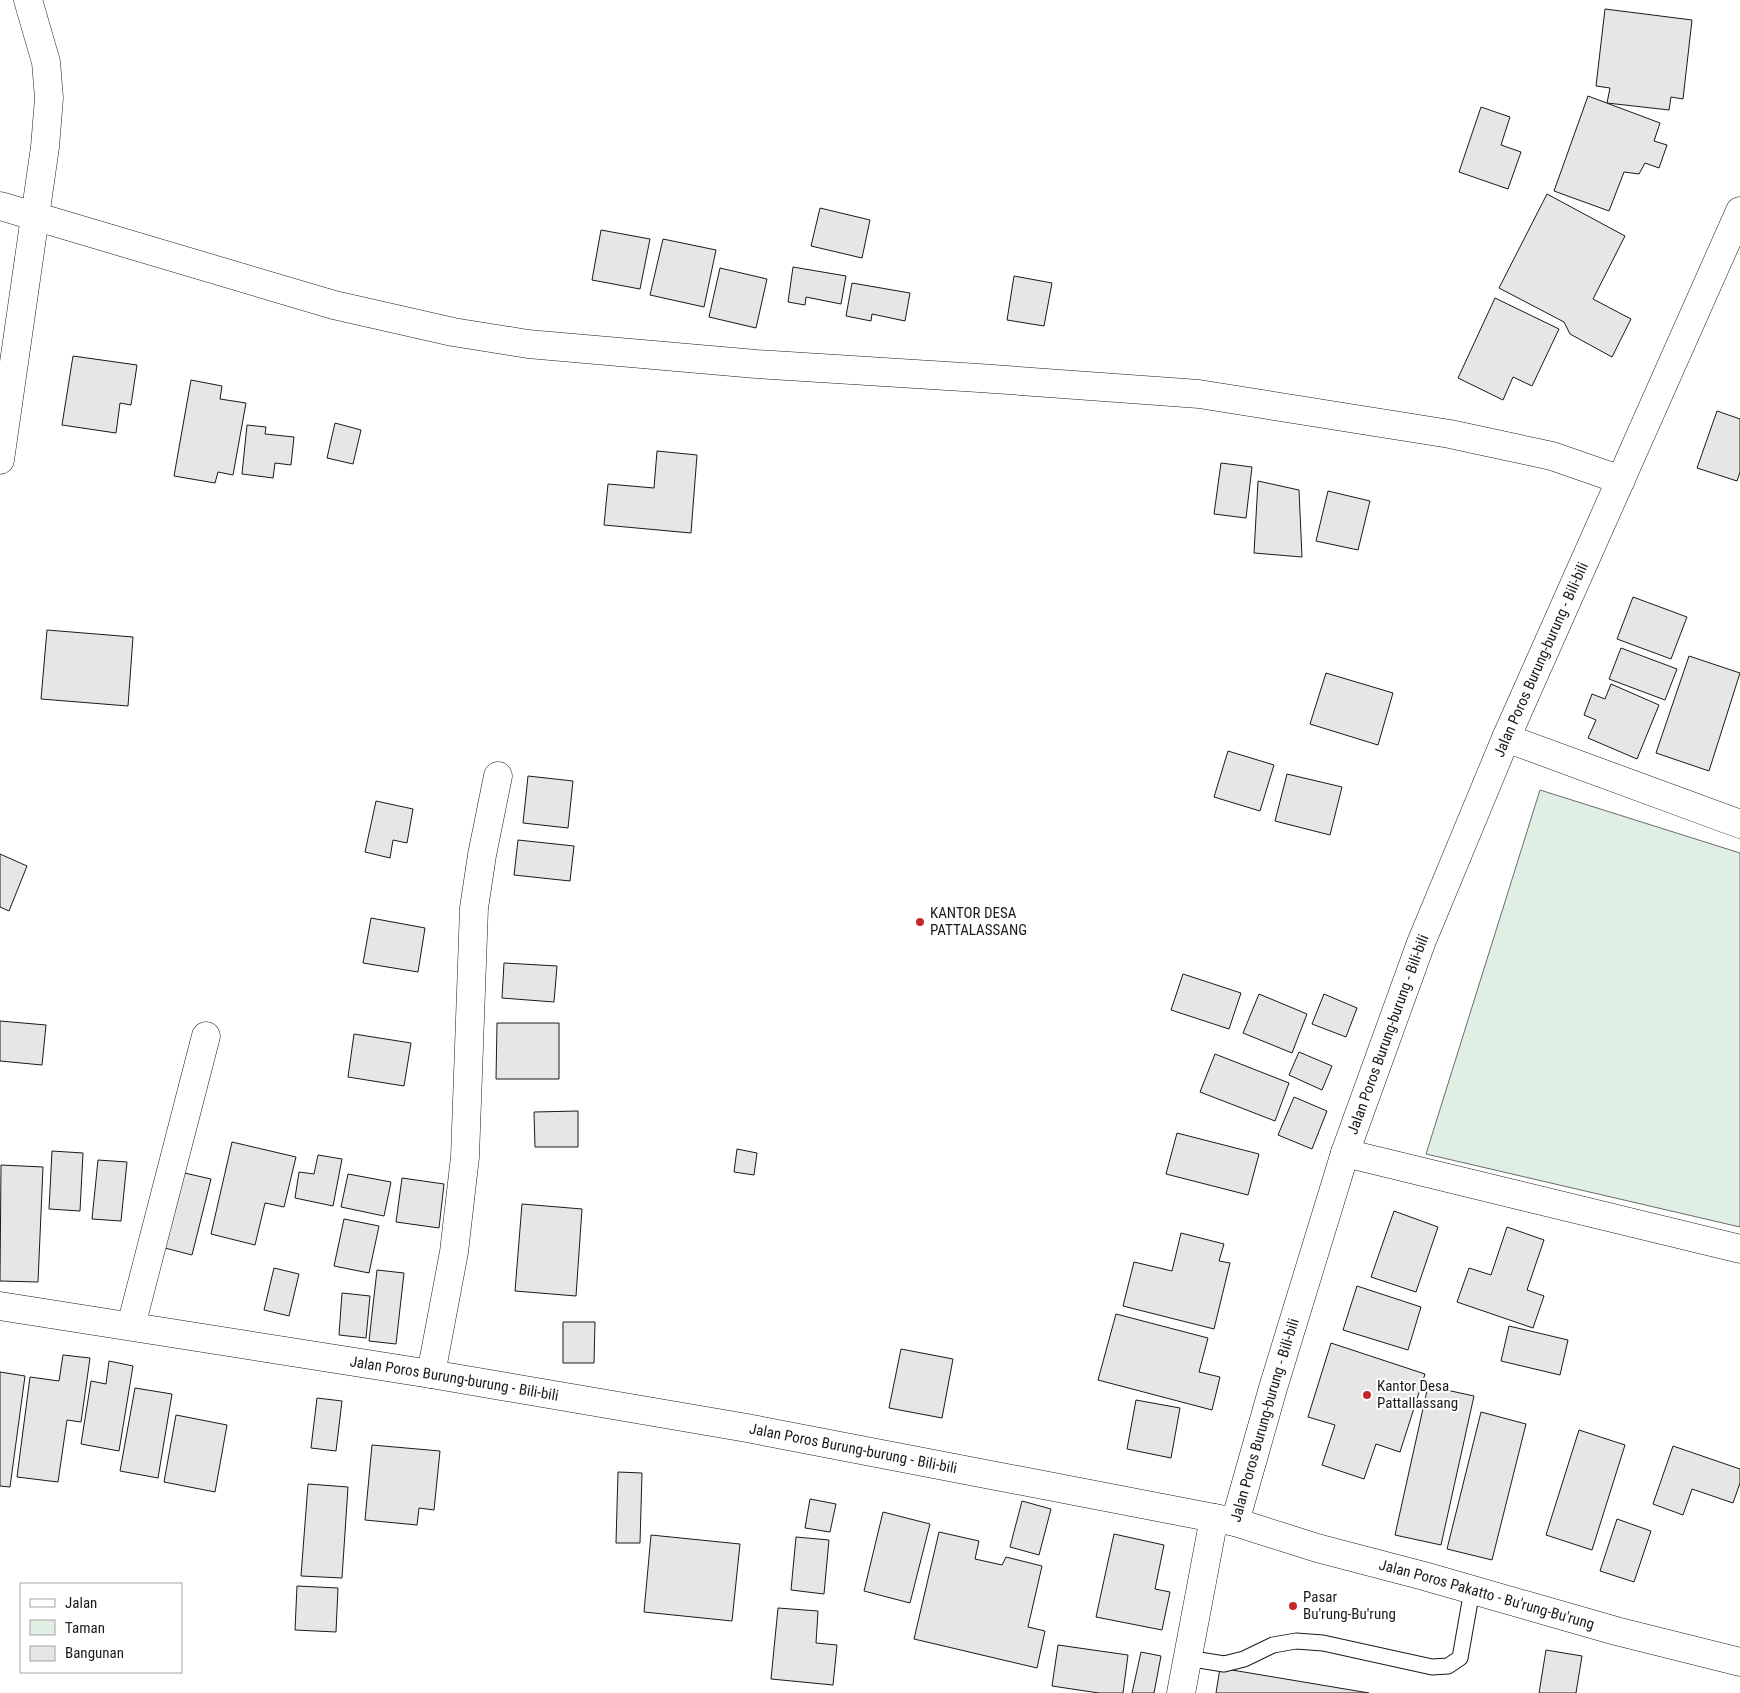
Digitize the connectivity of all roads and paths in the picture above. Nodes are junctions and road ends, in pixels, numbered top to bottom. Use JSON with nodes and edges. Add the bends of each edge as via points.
{"nodes":[{"id":1,"x":28,"y":0,"type":"edge"},
{"id":2,"x":0,"y":206,"type":"edge"},
{"id":3,"x":1740,"y":211,"type":"edge"},
{"id":4,"x":35,"y":216,"type":"junction"},
{"id":5,"x":0,"y":460,"type":"edge"},
{"id":6,"x":1621,"y":480,"type":"junction"},
{"id":7,"x":1506,"y":738,"type":"junction"},
{"id":8,"x":498,"y":776,"type":"dead end"},
{"id":9,"x":1740,"y":824,"type":"edge"},
{"id":10,"x":206,"y":1036,"type":"dead end"},
{"id":11,"x":1345,"y":1153,"type":"junction"},
{"id":12,"x":1740,"y":1249,"type":"edge"},
{"id":13,"x":0,"y":1306,"type":"edge"},
{"id":14,"x":131,"y":1326,"type":"junction"},
{"id":15,"x":431,"y":1374,"type":"junction"},
{"id":16,"x":1224,"y":1520,"type":"junction"},
{"id":17,"x":1472,"y":1590,"type":"junction"},
{"id":18,"x":1187,"y":1658,"type":"junction"},
{"id":19,"x":1740,"y":1662,"type":"edge"},
{"id":20,"x":1181,"y":1693,"type":"edge"}],
"edges":[{"from":1,"to":4,"type":"street","via":[[46,62],[49,98],[46,147]]},
{"from":2,"to":4,"type":"street"},
{"from":3,"to":6,"type":"street","name":"Jalan Poros Burung-burung - Bili-bili"},
{"from":4,"to":5,"type":"street"},
{"from":4,"to":6,"type":"street","via":[[334,305],[453,332],[528,344],[756,364],[1199,394],[1450,434],[1552,456]]},
{"from":6,"to":7,"type":"street","name":"Jalan Poros Burung-burung - Bili-bili"},
{"from":7,"to":9,"type":"street"},
{"from":7,"to":11,"type":"street","name":"Jalan Poros Burung-burung - Bili-bili","via":[[1421,943]]},
{"from":8,"to":15,"type":"street","via":[[474,908],[465,1157],[454,1252]]},
{"from":10,"to":14,"type":"street"},
{"from":11,"to":12,"type":"street"},
{"from":11,"to":16,"type":"street","name":"Jalan Poros Burung-burung - Bili-bili","via":[[1274,1388]]},
{"from":13,"to":14,"type":"street","name":"Jalan Poros Burung-burung - Bili-bili"},
{"from":14,"to":15,"type":"street","name":"Jalan Poros Burung-burung - Bili-bili"},
{"from":15,"to":16,"type":"street","name":"Jalan Poros Burung-burung - Bili-bili","via":[[747,1428]]},
{"from":16,"to":17,"type":"street","name":"Jalan Poros Pakatto - Bu'rung-Bu'rung"},
{"from":16,"to":18,"type":"street"},
{"from":17,"to":18,"type":"lane","via":[[1460,1658],[1448,1666],[1432,1667],[1323,1643],[1296,1641],[1273,1645],[1244,1659],[1224,1664]]},
{"from":17,"to":19,"type":"street","name":"Jalan Poros Pakatto - Bu'rung-Bu'rung"},
{"from":18,"to":20,"type":"street"}]}
